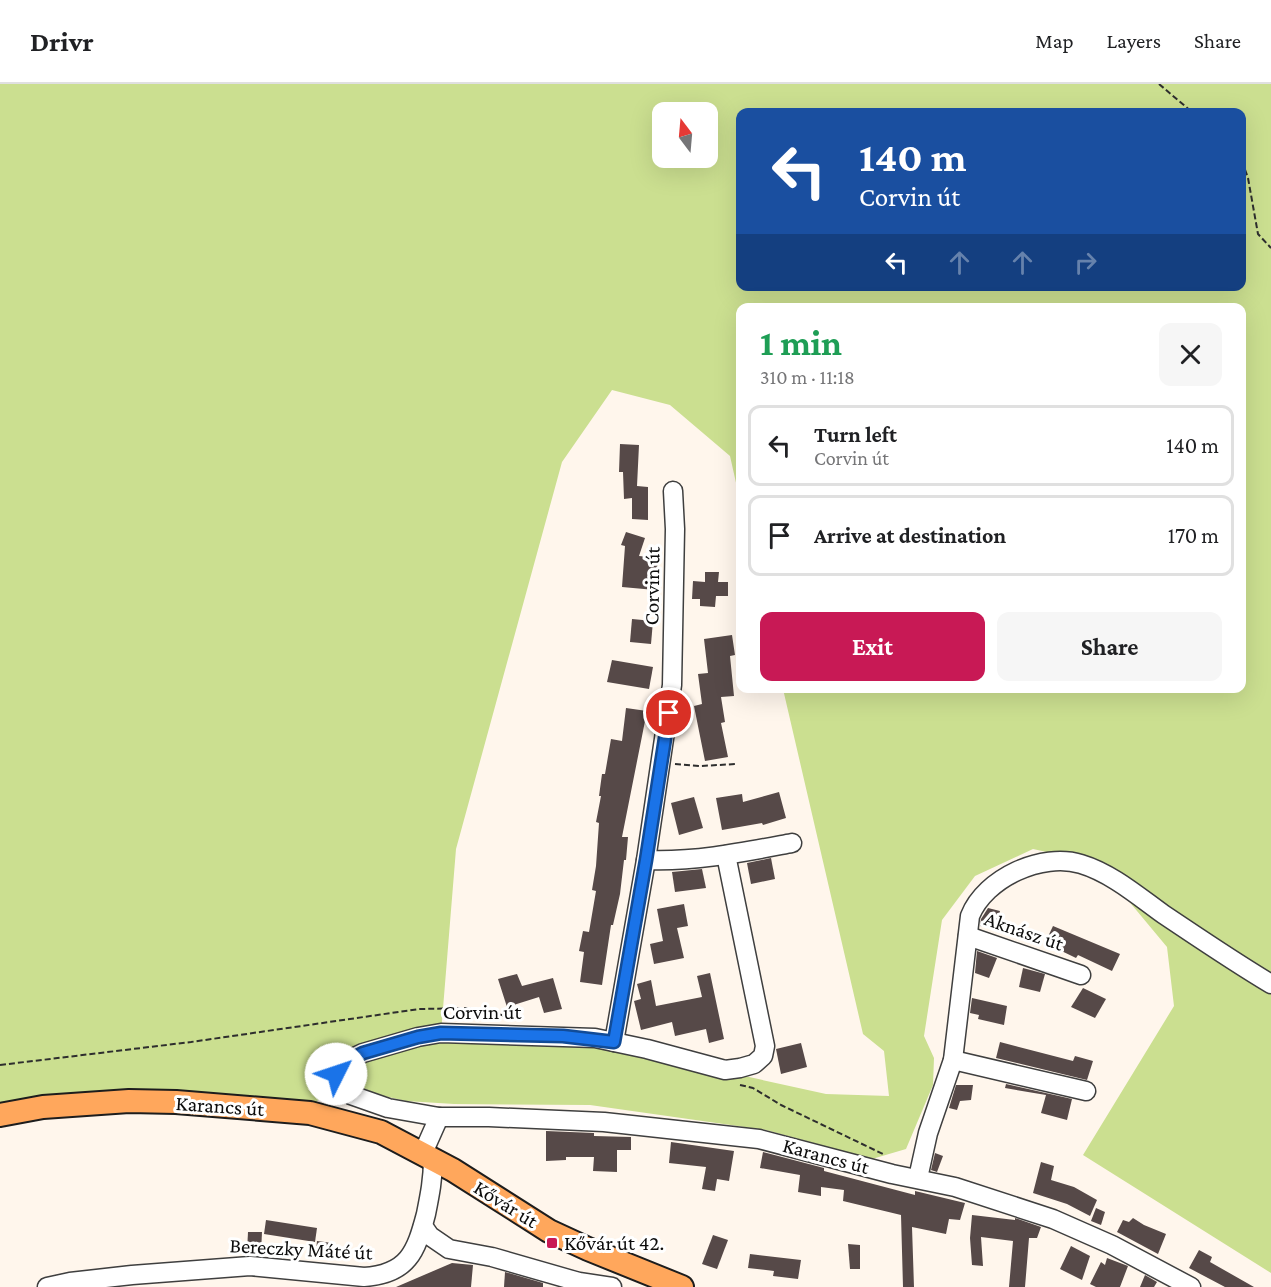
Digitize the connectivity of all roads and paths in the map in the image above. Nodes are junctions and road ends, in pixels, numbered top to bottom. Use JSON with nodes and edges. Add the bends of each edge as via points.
{"nodes":[{"id":1,"x":1159,"y":84,"type":"edge"},
{"id":2,"x":1187,"y":108,"type":"edge"},
{"id":3,"x":1246,"y":172,"type":"edge"},
{"id":4,"x":1271,"y":248,"type":"edge"},
{"id":5,"x":673,"y":491,"type":"dead end"},
{"id":6,"x":661,"y":759,"type":"junction"},
{"id":7,"x":736,"y":764,"type":"dead end"},
{"id":8,"x":792,"y":843,"type":"dead end"},
{"id":9,"x":726,"y":855,"type":"junction"},
{"id":10,"x":646,"y":860,"type":"junction"},
{"id":11,"x":968,"y":936,"type":"junction"},
{"id":12,"x":1081,"y":975,"type":"dead end"},
{"id":13,"x":1271,"y":984,"type":"edge"},
{"id":14,"x":525,"y":1035,"type":"junction"},
{"id":15,"x":614,"y":1042,"type":"junction"},
{"id":16,"x":953,"y":1060,"type":"junction"},
{"id":17,"x":0,"y":1065,"type":"edge"},
{"id":18,"x":714,"y":1067,"type":"junction"},
{"id":19,"x":1086,"y":1091,"type":"dead end"},
{"id":20,"x":0,"y":1115,"type":"edge"},
{"id":21,"x":439,"y":1117,"type":"junction"},
{"id":22,"x":428,"y":1156,"type":"junction"},
{"id":23,"x":892,"y":1158,"type":"dead end"},
{"id":24,"x":918,"y":1178,"type":"junction"},
{"id":25,"x":423,"y":1226,"type":"junction"},
{"id":26,"x":47,"y":1287,"type":"edge"},
{"id":27,"x":612,"y":1287,"type":"edge"},
{"id":28,"x":682,"y":1287,"type":"edge"},
{"id":29,"x":1191,"y":1287,"type":"edge"}],
"edges":[{"from":1,"to":2,"type":"path"},
{"from":3,"to":4,"type":"path","via":[[1258,234]]},
{"from":5,"to":6,"type":"street","name":"Corvin út","via":[[672,685]]},
{"from":6,"to":7,"type":"path","via":[[700,766]]},
{"from":6,"to":10,"type":"street","name":"Corvin út"},
{"from":8,"to":9,"type":"street"},
{"from":9,"to":10,"type":"street"},
{"from":9,"to":18,"type":"street","name":"Corvin út","via":[[766,1050],[750,1065],[725,1070]]},
{"from":10,"to":15,"type":"street","name":"Corvin út"},
{"from":11,"to":12,"type":"street","name":"Aknász út"},
{"from":11,"to":13,"type":"street","via":[[974,907],[993,885],[1033,866],[1052,861],[1072,862],[1105,875]]},
{"from":11,"to":16,"type":"street","name":"Aknász út"},
{"from":14,"to":15,"type":"street","name":"Corvin út"},
{"from":14,"to":17,"type":"path","via":[[501,1015],[470,1008],[419,1009]]},
{"from":14,"to":21,"type":"street","name":"Corvin út","via":[[429,1035],[363,1053],[337,1069],[338,1085],[351,1095],[388,1108]]},
{"from":15,"to":18,"type":"street","name":"Corvin út"},
{"from":16,"to":19,"type":"street"},
{"from":16,"to":24,"type":"street","name":"Aknász út","via":[[928,1133]]},
{"from":18,"to":23,"type":"path","via":[[723,1080],[753,1088]]},
{"from":20,"to":22,"type":"main road","name":"Karancs út","via":[[43,1107],[129,1101],[310,1113],[381,1132]]},
{"from":21,"to":22,"type":"street"},
{"from":21,"to":24,"type":"street","name":"Karancs út","via":[[604,1122],[759,1139]]},
{"from":22,"to":25,"type":"street","name":"Bereczky Máté út","via":[[433,1182]]},
{"from":22,"to":28,"type":"main road","name":"Kővár út","via":[[549,1231]]},
{"from":24,"to":29,"type":"street","name":"Karancs út","via":[[1035,1212],[1112,1245]]},
{"from":25,"to":26,"type":"street","name":"Bereczky Máté út","via":[[412,1254],[382,1276],[250,1266],[132,1275]]},
{"from":25,"to":27,"type":"street","via":[[449,1250]]}]}
